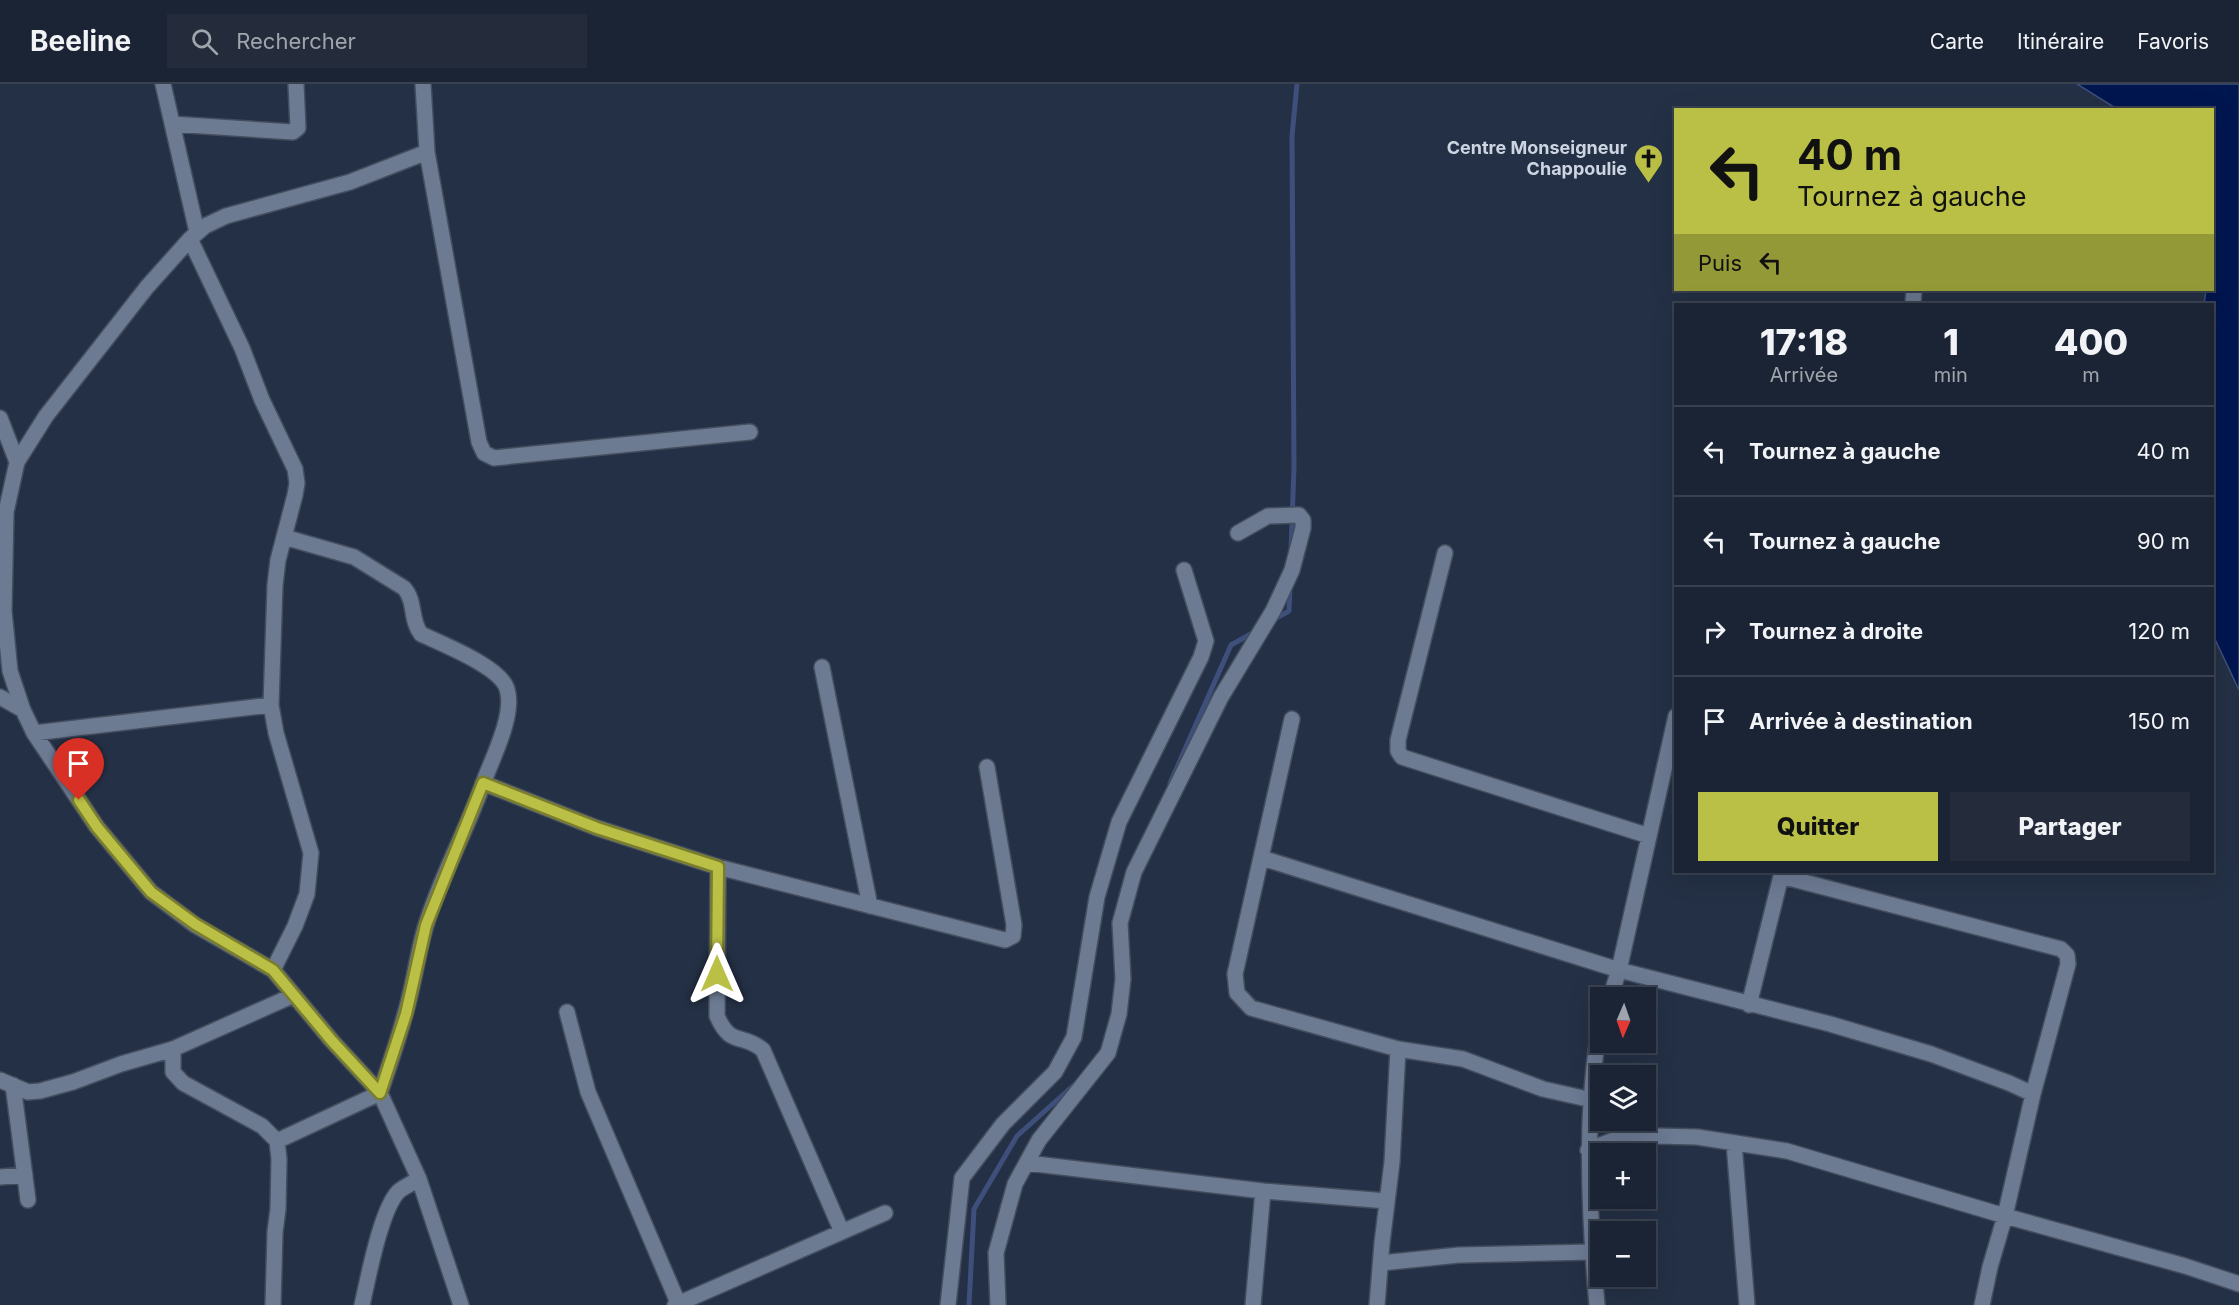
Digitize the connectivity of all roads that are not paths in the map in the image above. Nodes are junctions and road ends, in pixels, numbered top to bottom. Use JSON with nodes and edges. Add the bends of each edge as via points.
{"nodes":[{"id":1,"x":163,"y":84,"type":"edge"},
{"id":2,"x":296,"y":84,"type":"edge"},
{"id":3,"x":423,"y":84,"type":"edge"},
{"id":4,"x":172,"y":124,"type":"junction"},
{"id":5,"x":427,"y":152,"type":"junction"},
{"id":6,"x":194,"y":236,"type":"junction"},
{"id":7,"x":0,"y":418,"type":"edge"},
{"id":8,"x":750,"y":432,"type":"dead end"},
{"id":9,"x":17,"y":462,"type":"junction"},
{"id":10,"x":1238,"y":533,"type":"dead end"},
{"id":11,"x":284,"y":537,"type":"junction"},
{"id":12,"x":1445,"y":553,"type":"dead end"},
{"id":13,"x":1184,"y":570,"type":"dead end"},
{"id":14,"x":822,"y":667,"type":"dead end"},
{"id":15,"x":0,"y":697,"type":"edge"},
{"id":16,"x":271,"y":705,"type":"junction"},
{"id":17,"x":23,"y":710,"type":"junction"},
{"id":18,"x":1292,"y":719,"type":"dead end"},
{"id":19,"x":34,"y":733,"type":"junction"},
{"id":20,"x":1673,"y":740,"type":"edge"},
{"id":21,"x":987,"y":767,"type":"dead end"},
{"id":22,"x":483,"y":783,"type":"junction"},
{"id":23,"x":1649,"y":836,"type":"junction"},
{"id":24,"x":1262,"y":858,"type":"junction"},
{"id":25,"x":718,"y":867,"type":"junction"},
{"id":26,"x":1781,"y":874,"type":"edge"},
{"id":27,"x":870,"y":906,"type":"junction"},
{"id":28,"x":273,"y":970,"type":"junction"},
{"id":29,"x":1619,"y":970,"type":"junction"},
{"id":30,"x":1614,"y":987,"type":"edge"},
{"id":31,"x":294,"y":995,"type":"junction"},
{"id":32,"x":1749,"y":1005,"type":"junction"},
{"id":33,"x":567,"y":1012,"type":"dead end"},
{"id":34,"x":173,"y":1048,"type":"junction"},
{"id":35,"x":1398,"y":1049,"type":"junction"},
{"id":36,"x":6,"y":1082,"type":"edge"},
{"id":37,"x":380,"y":1093,"type":"junction"},
{"id":38,"x":2033,"y":1095,"type":"junction"},
{"id":39,"x":1590,"y":1100,"type":"edge"},
{"id":40,"x":1590,"y":1125,"type":"edge"},
{"id":41,"x":277,"y":1141,"type":"junction"},
{"id":42,"x":1734,"y":1143,"type":"junction"},
{"id":43,"x":1588,"y":1150,"type":"junction"},
{"id":44,"x":1027,"y":1163,"type":"junction"},
{"id":45,"x":25,"y":1176,"type":"junction"},
{"id":46,"x":0,"y":1177,"type":"edge"},
{"id":47,"x":419,"y":1179,"type":"junction"},
{"id":48,"x":1263,"y":1191,"type":"junction"},
{"id":49,"x":28,"y":1200,"type":"dead end"},
{"id":50,"x":1387,"y":1201,"type":"junction"},
{"id":51,"x":885,"y":1213,"type":"dead end"},
{"id":52,"x":2006,"y":1216,"type":"junction"},
{"id":53,"x":1591,"y":1221,"type":"edge"},
{"id":54,"x":842,"y":1232,"type":"junction"},
{"id":55,"x":1590,"y":1252,"type":"edge"},
{"id":56,"x":1381,"y":1263,"type":"junction"},
{"id":57,"x":2239,"y":1284,"type":"edge"},
{"id":58,"x":1595,"y":1287,"type":"edge"},
{"id":59,"x":678,"y":1304,"type":"edge"},
{"id":60,"x":273,"y":1305,"type":"edge"},
{"id":61,"x":362,"y":1305,"type":"edge"},
{"id":62,"x":461,"y":1305,"type":"edge"},
{"id":63,"x":948,"y":1305,"type":"edge"},
{"id":64,"x":998,"y":1305,"type":"edge"},
{"id":65,"x":1006,"y":1305,"type":"edge"},
{"id":66,"x":1253,"y":1305,"type":"edge"},
{"id":67,"x":1377,"y":1305,"type":"edge"},
{"id":68,"x":1597,"y":1305,"type":"edge"},
{"id":69,"x":1747,"y":1305,"type":"edge"},
{"id":70,"x":1982,"y":1305,"type":"edge"}],
"edges":[{"from":1,"to":4,"type":"street"},
{"from":2,"to":4,"type":"street","via":[[298,128],[293,132]]},
{"from":3,"to":5,"type":"street"},
{"from":4,"to":6,"type":"street"},
{"from":5,"to":6,"type":"street","via":[[350,182],[226,216]]},
{"from":5,"to":8,"type":"street","via":[[484,453],[494,458]]},
{"from":6,"to":9,"type":"street","via":[[147,287],[46,416]]},
{"from":6,"to":11,"type":"street","via":[[295,469],[296,489]]},
{"from":7,"to":9,"type":"street"},
{"from":9,"to":17,"type":"street","via":[[6,512],[4,611],[10,671]]},
{"from":10,"to":44,"type":"street","via":[[1268,516],[1299,515],[1303,520],[1292,570],[1273,611],[1221,697],[1134,872],[1120,923],[1121,1002],[1108,1053],[1040,1140]]},
{"from":11,"to":16,"type":"street","via":[[275,585]]},
{"from":11,"to":22,"type":"street","via":[[354,557],[396,583],[409,594],[416,628],[421,634],[502,678],[510,701]]},
{"from":12,"to":23,"type":"street","via":[[1398,740],[1402,757]]},
{"from":13,"to":63,"type":"street","via":[[1206,641],[1201,657],[1119,822],[1097,897],[1074,1037],[1055,1072],[1003,1124],[962,1178]]},
{"from":14,"to":27,"type":"street"},
{"from":15,"to":17,"type":"street"},
{"from":16,"to":19,"type":"street"},
{"from":16,"to":28,"type":"street","via":[[311,854],[307,894]]},
{"from":17,"to":19,"type":"street"},
{"from":18,"to":24,"type":"street"},
{"from":19,"to":28,"type":"street","via":[[97,827],[151,892],[195,924]]},
{"from":20,"to":23,"type":"street"},
{"from":21,"to":27,"type":"street","via":[[1013,936],[1005,940]]},
{"from":22,"to":25,"type":"street","via":[[597,828]]},
{"from":22,"to":37,"type":"street","via":[[426,925],[406,1014]]},
{"from":23,"to":29,"type":"street"},
{"from":24,"to":29,"type":"street"},
{"from":24,"to":35,"type":"street","via":[[1234,974],[1237,993],[1251,1008]]},
{"from":25,"to":27,"type":"street"},
{"from":25,"to":54,"type":"street","via":[[717,1016],[728,1035],[754,1042],[763,1050]]},
{"from":26,"to":32,"type":"street"},
{"from":26,"to":38,"type":"street","via":[[2061,949],[2068,964]]},
{"from":28,"to":31,"type":"street"},
{"from":29,"to":30,"type":"street"},
{"from":29,"to":32,"type":"street"},
{"from":31,"to":34,"type":"street"},
{"from":31,"to":37,"type":"street"},
{"from":32,"to":38,"type":"street","via":[[1931,1053]]},
{"from":33,"to":59,"type":"street","via":[[588,1092]]},
{"from":34,"to":36,"type":"street","via":[[40,1091],[28,1092]]},
{"from":34,"to":41,"type":"street","via":[[173,1072],[183,1083],[262,1126]]},
{"from":35,"to":39,"type":"street","via":[[1463,1059],[1543,1089]]},
{"from":35,"to":50,"type":"street"},
{"from":36,"to":45,"type":"street"},
{"from":37,"to":41,"type":"street"},
{"from":37,"to":47,"type":"street"},
{"from":38,"to":52,"type":"street"},
{"from":40,"to":43,"type":"street"},
{"from":41,"to":60,"type":"street"},
{"from":42,"to":43,"type":"street","via":[[1697,1137],[1621,1137]]},
{"from":42,"to":52,"type":"street","via":[[1787,1152]]},
{"from":42,"to":69,"type":"street"},
{"from":43,"to":53,"type":"street"},
{"from":44,"to":48,"type":"street"},
{"from":44,"to":64,"type":"street","via":[[1015,1184],[996,1253]]},
{"from":45,"to":46,"type":"street"},
{"from":45,"to":49,"type":"street"},
{"from":47,"to":61,"type":"street","via":[[398,1192],[388,1211]]},
{"from":47,"to":62,"type":"street"},
{"from":48,"to":50,"type":"street"},
{"from":48,"to":66,"type":"street"},
{"from":50,"to":56,"type":"street"},
{"from":51,"to":54,"type":"street"},
{"from":52,"to":57,"type":"street"},
{"from":52,"to":70,"type":"street"},
{"from":54,"to":59,"type":"street"},
{"from":55,"to":56,"type":"street","via":[[1459,1255]]},
{"from":56,"to":67,"type":"street"},
{"from":58,"to":68,"type":"street"},
{"from":64,"to":65,"type":"street"}]}
